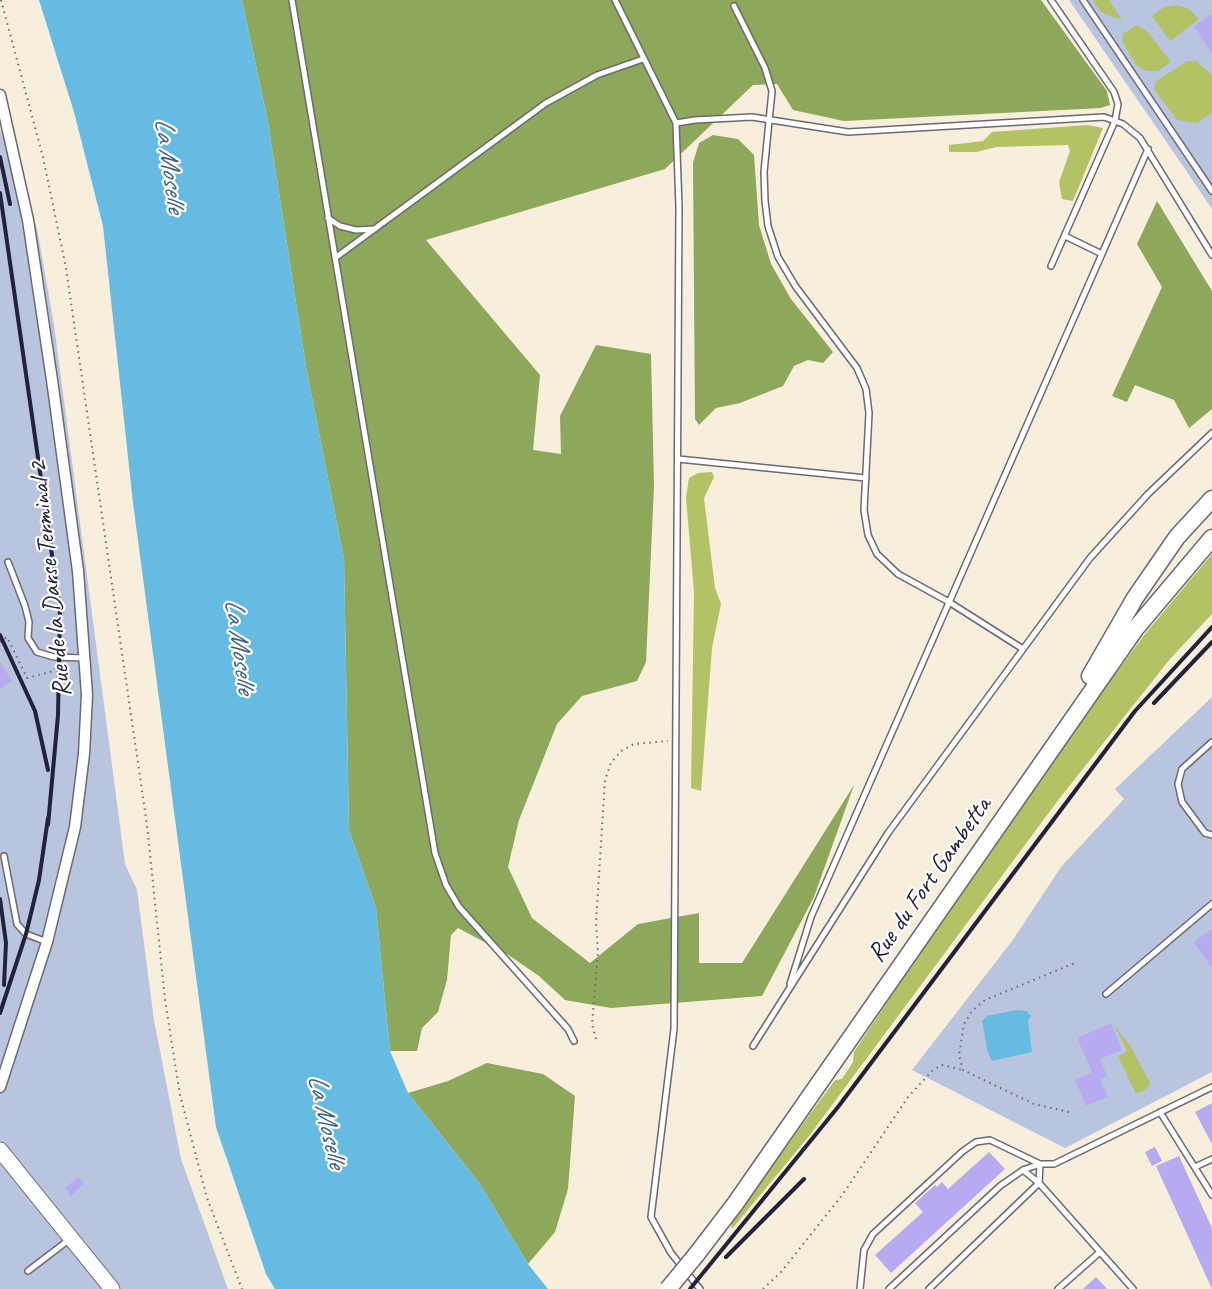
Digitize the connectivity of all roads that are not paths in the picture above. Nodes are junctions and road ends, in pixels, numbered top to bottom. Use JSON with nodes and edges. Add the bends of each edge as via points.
{"nodes":[{"id":1,"x":292,"y":0,"type":"edge"},
{"id":2,"x":615,"y":0,"type":"edge"},
{"id":3,"x":1051,"y":0,"type":"edge"},
{"id":4,"x":1083,"y":0,"type":"edge"},
{"id":5,"x":734,"y":6,"type":"dead end"},
{"id":6,"x":644,"y":59,"type":"junction"},
{"id":7,"x":0,"y":96,"type":"edge"},
{"id":8,"x":769,"y":120,"type":"junction"},
{"id":9,"x":1115,"y":121,"type":"junction"},
{"id":10,"x":676,"y":123,"type":"junction"},
{"id":11,"x":1148,"y":149,"type":"junction"},
{"id":12,"x":1212,"y":191,"type":"edge"},
{"id":13,"x":328,"y":218,"type":"junction"},
{"id":14,"x":375,"y":228,"type":"junction"},
{"id":15,"x":1065,"y":236,"type":"junction"},
{"id":16,"x":1102,"y":254,"type":"junction"},
{"id":17,"x":1212,"y":255,"type":"edge"},
{"id":18,"x":335,"y":258,"type":"junction"},
{"id":19,"x":1052,"y":266,"type":"dead end"},
{"id":20,"x":1212,"y":433,"type":"edge"},
{"id":21,"x":678,"y":459,"type":"junction"},
{"id":22,"x":866,"y":478,"type":"junction"},
{"id":23,"x":1212,"y":499,"type":"edge"},
{"id":24,"x":1212,"y":538,"type":"edge"},
{"id":25,"x":9,"y":562,"type":"dead end"},
{"id":26,"x":949,"y":602,"type":"junction"},
{"id":27,"x":1023,"y":650,"type":"junction"},
{"id":28,"x":86,"y":658,"type":"junction"},
{"id":29,"x":1212,"y":742,"type":"edge"},
{"id":30,"x":1025,"y":788,"type":"junction"},
{"id":31,"x":1212,"y":835,"type":"edge"},
{"id":32,"x":4,"y":856,"type":"dead end"},
{"id":33,"x":1212,"y":904,"type":"edge"},
{"id":34,"x":47,"y":942,"type":"junction"},
{"id":35,"x":790,"y":984,"type":"junction"},
{"id":36,"x":1106,"y":994,"type":"dead end"},
{"id":37,"x":574,"y":1041,"type":"dead end"},
{"id":38,"x":753,"y":1046,"type":"dead end"},
{"id":39,"x":0,"y":1087,"type":"edge"},
{"id":40,"x":1212,"y":1087,"type":"edge"},
{"id":41,"x":1160,"y":1112,"type":"junction"},
{"id":42,"x":0,"y":1150,"type":"edge"},
{"id":43,"x":1212,"y":1159,"type":"edge"},
{"id":44,"x":1040,"y":1164,"type":"junction"},
{"id":45,"x":1195,"y":1167,"type":"junction"},
{"id":46,"x":1023,"y":1170,"type":"junction"},
{"id":47,"x":1039,"y":1183,"type":"junction"},
{"id":48,"x":1212,"y":1195,"type":"edge"},
{"id":49,"x":71,"y":1238,"type":"junction"},
{"id":50,"x":1100,"y":1252,"type":"junction"},
{"id":51,"x":28,"y":1271,"type":"dead end"},
{"id":52,"x":891,"y":1288,"type":"edge"},
{"id":53,"x":112,"y":1289,"type":"edge"},
{"id":54,"x":668,"y":1289,"type":"edge"},
{"id":55,"x":700,"y":1289,"type":"edge"},
{"id":56,"x":860,"y":1289,"type":"edge"},
{"id":57,"x":929,"y":1289,"type":"edge"},
{"id":58,"x":1058,"y":1289,"type":"edge"},
{"id":59,"x":1133,"y":1289,"type":"edge"}],
"edges":[{"from":1,"to":13,"type":"lane"},
{"from":2,"to":6,"type":"lane"},
{"from":3,"to":9,"type":"lane","via":[[1114,92],[1118,104]]},
{"from":4,"to":12,"type":"lane"},
{"from":5,"to":8,"type":"lane","via":[[765,68],[772,91]]},
{"from":6,"to":10,"type":"lane"},
{"from":6,"to":14,"type":"lane","via":[[597,75],[546,103]]},
{"from":7,"to":28,"type":"street","name":"Rue de la Darse Terminal 2","via":[[28,220],[78,571]]},
{"from":8,"to":9,"type":"lane","via":[[848,132],[1078,117]]},
{"from":8,"to":10,"type":"lane","via":[[752,117]]},
{"from":8,"to":22,"type":"lane","via":[[764,172],[768,226],[778,257],[790,277],[857,368],[866,389]]},
{"from":9,"to":11,"type":"lane","via":[[1140,138]]},
{"from":9,"to":15,"type":"lane"},
{"from":10,"to":21,"type":"lane"},
{"from":11,"to":16,"type":"lane"},
{"from":11,"to":17,"type":"lane"},
{"from":13,"to":14,"type":"lane","via":[[356,230]]},
{"from":13,"to":18,"type":"lane"},
{"from":14,"to":18,"type":"lane"},
{"from":15,"to":16,"type":"lane"},
{"from":15,"to":19,"type":"lane"},
{"from":16,"to":26,"type":"lane"},
{"from":18,"to":37,"type":"lane","via":[[435,853],[459,907],[568,1029]]},
{"from":20,"to":27,"type":"lane","via":[[1112,532]]},
{"from":21,"to":22,"type":"lane"},
{"from":21,"to":55,"type":"lane","via":[[674,1029],[651,1216],[671,1253]]},
{"from":22,"to":26,"type":"lane","via":[[864,510],[868,535],[877,554],[898,574]]},
{"from":23,"to":30,"type":"main road","via":[[1177,537],[1135,598],[1059,721]]},
{"from":24,"to":30,"type":"main road","name":"Rue du Fort Gambetta","via":[[1136,628]]},
{"from":25,"to":28,"type":"lane","via":[[25,606],[28,638],[34,647],[41,654]]},
{"from":26,"to":27,"type":"lane"},
{"from":26,"to":35,"type":"lane","via":[[811,917]]},
{"from":27,"to":35,"type":"lane","via":[[888,833]]},
{"from":28,"to":34,"type":"street","name":"Rue de la Darse Terminal 2","via":[[84,754],[78,804]]},
{"from":29,"to":31,"type":"lane","via":[[1182,769],[1178,784],[1182,802],[1205,833]]},
{"from":30,"to":54,"type":"main road","name":"Rue du Fort Gambetta","bridge":true,"via":[[735,1204]]},
{"from":32,"to":34,"type":"lane","via":[[17,924],[26,934]]},
{"from":33,"to":36,"type":"lane"},
{"from":34,"to":39,"type":"street","name":"Rue de la Darse Terminal 2"},
{"from":35,"to":38,"type":"lane"},
{"from":40,"to":41,"type":"lane"},
{"from":41,"to":44,"type":"lane","via":[[1066,1159]]},
{"from":41,"to":45,"type":"lane"},
{"from":42,"to":49,"type":"street"},
{"from":43,"to":45,"type":"lane"},
{"from":44,"to":46,"type":"lane"},
{"from":44,"to":47,"type":"lane"},
{"from":44,"to":56,"type":"lane","via":[[990,1140],[976,1142],[963,1151],[873,1234],[864,1250]]},
{"from":45,"to":48,"type":"lane"},
{"from":46,"to":47,"type":"lane"},
{"from":46,"to":52,"type":"lane","via":[[1000,1186]]},
{"from":47,"to":50,"type":"lane"},
{"from":47,"to":57,"type":"lane"},
{"from":49,"to":51,"type":"lane"},
{"from":49,"to":53,"type":"street"},
{"from":50,"to":58,"type":"lane"},
{"from":50,"to":59,"type":"lane"}]}
